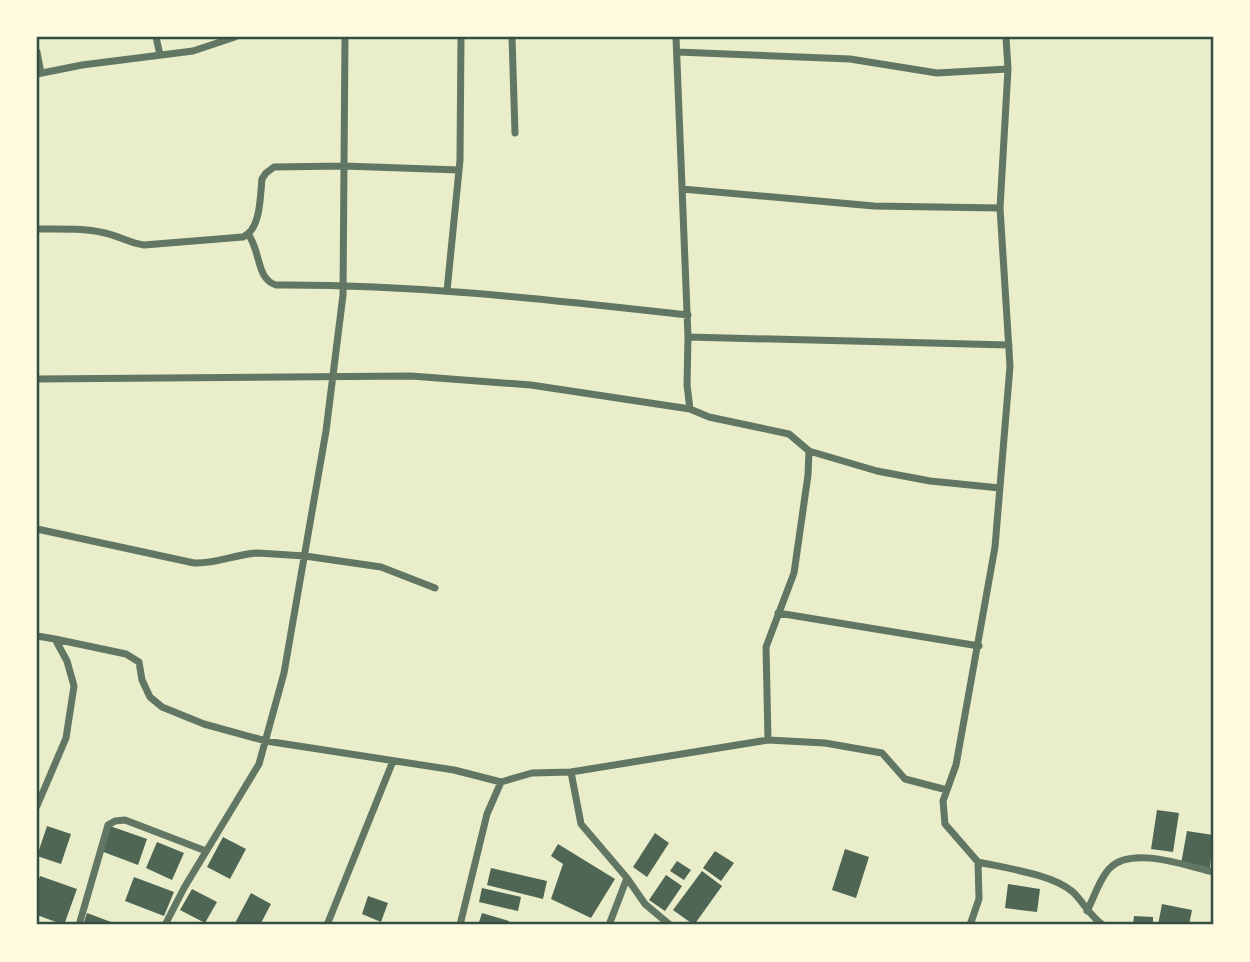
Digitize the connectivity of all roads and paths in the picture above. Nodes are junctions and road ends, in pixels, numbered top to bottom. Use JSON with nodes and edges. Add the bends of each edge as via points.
{"nodes":[{"id":1,"x":156,"y":37,"type":"edge"},
{"id":2,"x":235,"y":37,"type":"edge"},
{"id":3,"x":345,"y":37,"type":"edge"},
{"id":4,"x":461,"y":37,"type":"edge"},
{"id":5,"x":512,"y":37,"type":"edge"},
{"id":6,"x":676,"y":37,"type":"edge"},
{"id":7,"x":1006,"y":37,"type":"edge"},
{"id":8,"x":37,"y":52,"type":"edge"},
{"id":9,"x":677,"y":52,"type":"junction"},
{"id":10,"x":160,"y":55,"type":"junction"},
{"id":11,"x":1008,"y":69,"type":"junction"},
{"id":12,"x":39,"y":74,"type":"edge"},
{"id":13,"x":515,"y":133,"type":"dead end"},
{"id":14,"x":344,"y":166,"type":"junction"},
{"id":15,"x":459,"y":170,"type":"junction"},
{"id":16,"x":682,"y":189,"type":"junction"},
{"id":17,"x":1000,"y":208,"type":"junction"},
{"id":18,"x":37,"y":229,"type":"edge"},
{"id":19,"x":248,"y":234,"type":"junction"},
{"id":20,"x":343,"y":284,"type":"junction"},
{"id":21,"x":447,"y":291,"type":"junction"},
{"id":22,"x":688,"y":315,"type":"junction"},
{"id":23,"x":688,"y":337,"type":"junction"},
{"id":24,"x":1009,"y":345,"type":"junction"},
{"id":25,"x":333,"y":377,"type":"junction"},
{"id":26,"x":37,"y":379,"type":"edge"},
{"id":27,"x":691,"y":408,"type":"junction"},
{"id":28,"x":809,"y":451,"type":"junction"},
{"id":29,"x":1000,"y":488,"type":"junction"},
{"id":30,"x":37,"y":528,"type":"edge"},
{"id":31,"x":305,"y":556,"type":"junction"},
{"id":32,"x":435,"y":587,"type":"dead end"},
{"id":33,"x":778,"y":613,"type":"junction"},
{"id":34,"x":37,"y":636,"type":"edge"},
{"id":35,"x":55,"y":639,"type":"junction"},
{"id":36,"x":979,"y":646,"type":"junction"},
{"id":37,"x":768,"y":740,"type":"junction"},
{"id":38,"x":266,"y":741,"type":"junction"},
{"id":39,"x":393,"y":761,"type":"junction"},
{"id":40,"x":571,"y":772,"type":"junction"},
{"id":41,"x":501,"y":782,"type":"junction"},
{"id":42,"x":947,"y":790,"type":"junction"},
{"id":43,"x":37,"y":806,"type":"edge"},
{"id":44,"x":206,"y":851,"type":"junction"},
{"id":45,"x":978,"y":862,"type":"junction"},
{"id":46,"x":1213,"y":872,"type":"edge"},
{"id":47,"x":628,"y":878,"type":"junction"},
{"id":48,"x":1087,"y":911,"type":"junction"},
{"id":49,"x":79,"y":925,"type":"edge"},
{"id":50,"x":164,"y":925,"type":"edge"},
{"id":51,"x":327,"y":925,"type":"edge"},
{"id":52,"x":460,"y":925,"type":"edge"},
{"id":53,"x":609,"y":925,"type":"edge"},
{"id":54,"x":670,"y":925,"type":"edge"},
{"id":55,"x":970,"y":925,"type":"edge"},
{"id":56,"x":1103,"y":925,"type":"edge"}],
"edges":[{"from":1,"to":10,"type":"street"},
{"from":2,"to":10,"type":"street","via":[[193,51]]},
{"from":3,"to":14,"type":"street"},
{"from":4,"to":15,"type":"street"},
{"from":5,"to":13,"type":"street"},
{"from":6,"to":9,"type":"street"},
{"from":7,"to":11,"type":"street"},
{"from":8,"to":12,"type":"street"},
{"from":9,"to":11,"type":"street","via":[[850,59],[937,73]]},
{"from":9,"to":16,"type":"street"},
{"from":10,"to":12,"type":"street"},
{"from":11,"to":17,"type":"street"},
{"from":14,"to":15,"type":"street"},
{"from":14,"to":19,"type":"street","via":[[270,169],[262,179],[256,221]]},
{"from":14,"to":20,"type":"street"},
{"from":15,"to":21,"type":"street"},
{"from":16,"to":17,"type":"street","via":[[874,206]]},
{"from":16,"to":22,"type":"street"},
{"from":17,"to":24,"type":"street"},
{"from":18,"to":19,"type":"street","via":[[95,231],[144,244]]},
{"from":19,"to":20,"type":"street","via":[[267,282]]},
{"from":20,"to":21,"type":"street"},
{"from":20,"to":25,"type":"street"},
{"from":21,"to":22,"type":"street"},
{"from":22,"to":23,"type":"street"},
{"from":23,"to":24,"type":"street"},
{"from":23,"to":27,"type":"street"},
{"from":24,"to":29,"type":"street"},
{"from":25,"to":26,"type":"street"},
{"from":25,"to":27,"type":"street","via":[[411,376],[531,385]]},
{"from":25,"to":31,"type":"street"},
{"from":27,"to":28,"type":"street","via":[[709,417],[789,434]]},
{"from":28,"to":29,"type":"street","via":[[930,481]]},
{"from":28,"to":33,"type":"street","via":[[794,573]]},
{"from":29,"to":36,"type":"street"},
{"from":30,"to":31,"type":"street","via":[[194,563],[216,563],[243,554]]},
{"from":31,"to":32,"type":"street","via":[[381,567]]},
{"from":31,"to":38,"type":"street","via":[[284,673]]},
{"from":33,"to":36,"type":"street"},
{"from":33,"to":37,"type":"street","via":[[766,647]]},
{"from":34,"to":35,"type":"street"},
{"from":35,"to":38,"type":"street","via":[[127,654],[139,662],[150,698],[162,706],[204,724]]},
{"from":35,"to":43,"type":"street","via":[[74,686],[66,738]]},
{"from":36,"to":42,"type":"street"},
{"from":37,"to":40,"type":"street"},
{"from":37,"to":42,"type":"street","via":[[882,753],[905,779]]},
{"from":38,"to":39,"type":"street"},
{"from":38,"to":44,"type":"street","via":[[259,764]]},
{"from":39,"to":41,"type":"street"},
{"from":39,"to":51,"type":"street"},
{"from":40,"to":41,"type":"street","via":[[532,773]]},
{"from":40,"to":47,"type":"street","via":[[581,824]]},
{"from":41,"to":52,"type":"street","via":[[487,814]]},
{"from":42,"to":45,"type":"street","via":[[945,824]]},
{"from":44,"to":49,"type":"street","via":[[125,820],[108,825]]},
{"from":44,"to":50,"type":"street"},
{"from":45,"to":48,"type":"street","via":[[1058,884],[1072,891]]},
{"from":45,"to":55,"type":"street","via":[[979,899]]},
{"from":46,"to":48,"type":"street","via":[[1153,859],[1119,861],[1109,869]]},
{"from":47,"to":53,"type":"street"},
{"from":47,"to":54,"type":"street","via":[[645,904]]},
{"from":48,"to":56,"type":"street"}]}
